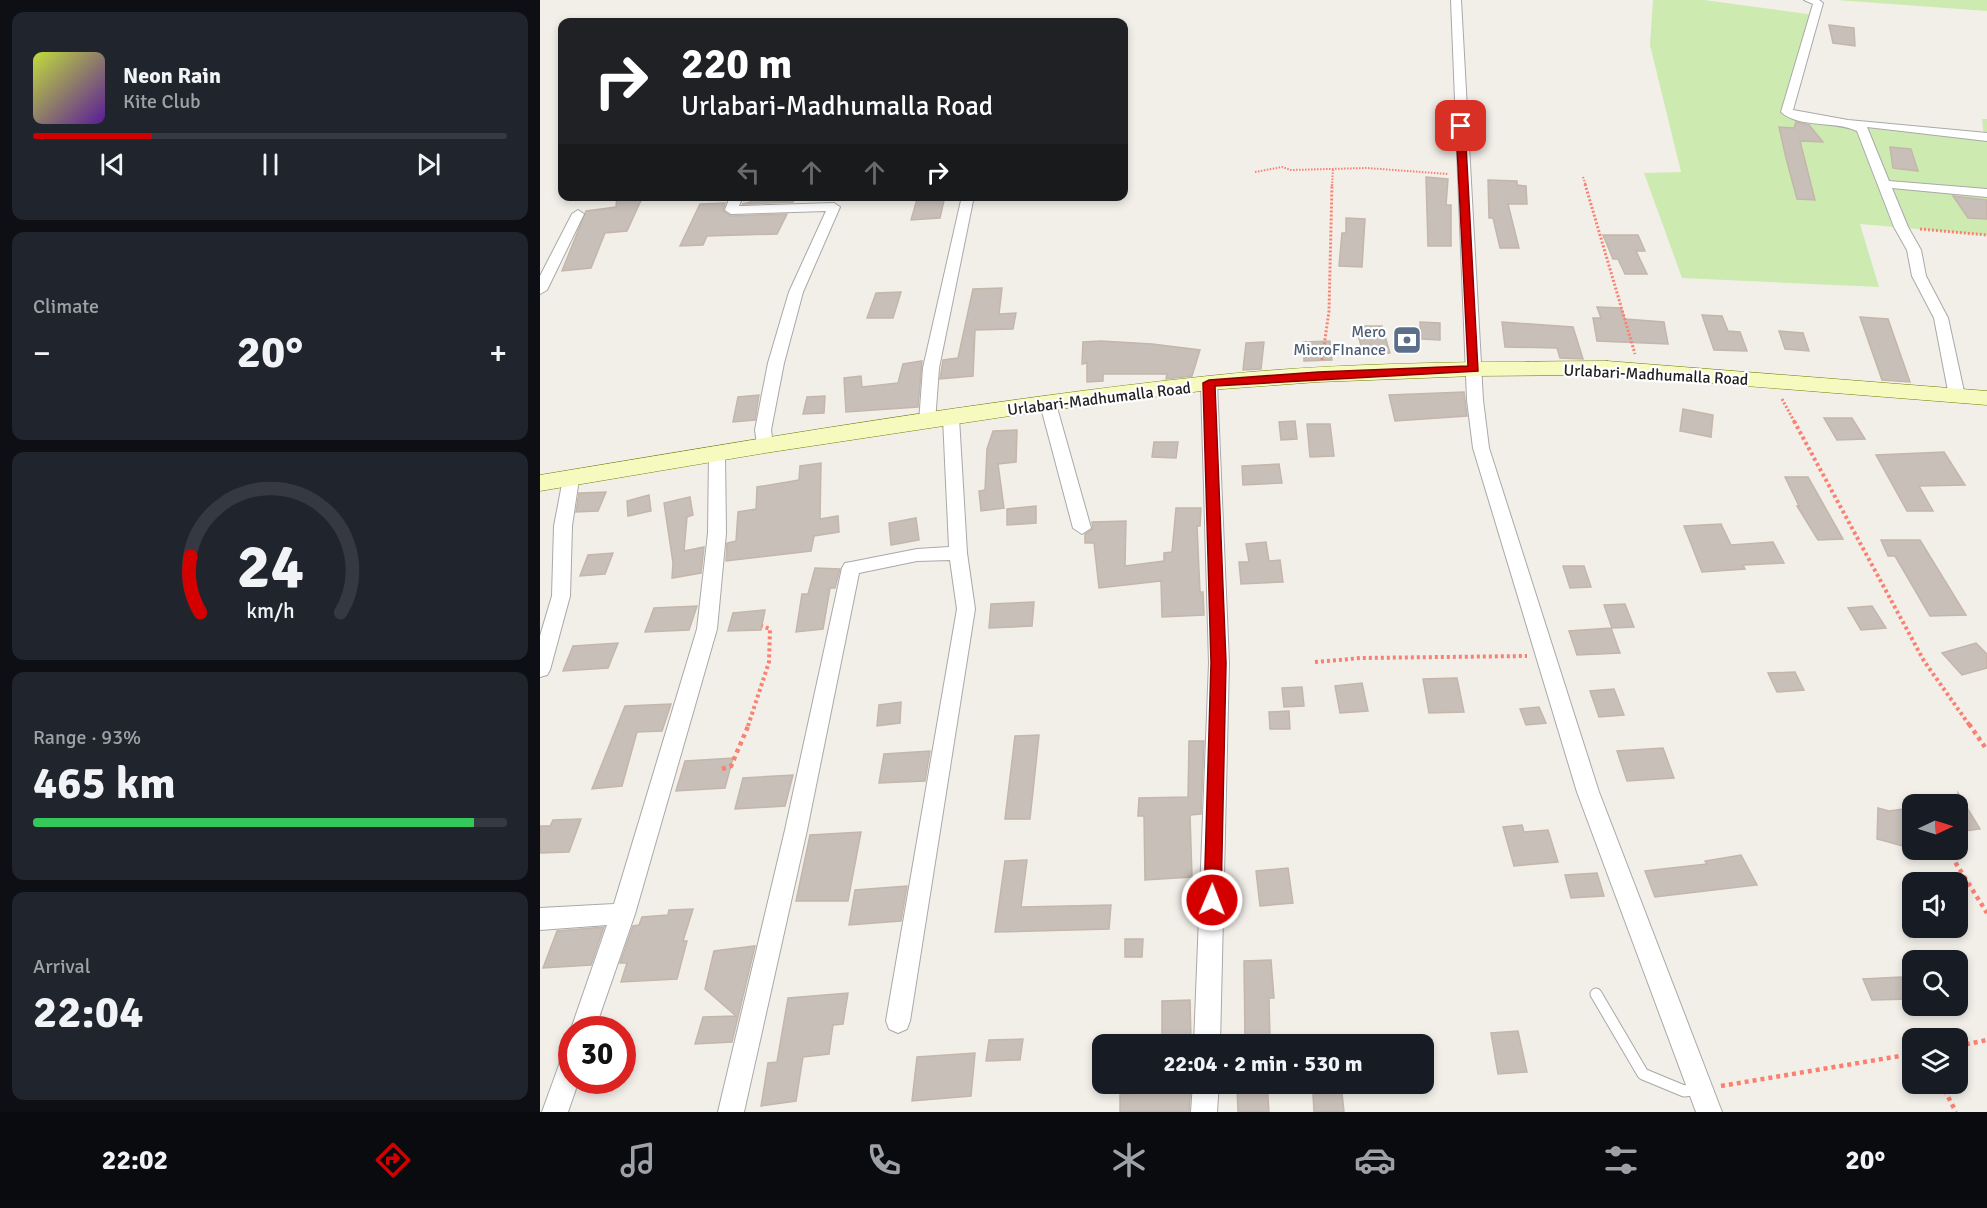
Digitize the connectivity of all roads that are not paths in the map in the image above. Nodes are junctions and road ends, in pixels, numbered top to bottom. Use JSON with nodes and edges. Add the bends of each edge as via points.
{"nodes":[{"id":1,"x":1456,"y":0,"type":"edge"},
{"id":2,"x":1809,"y":0,"type":"edge"},
{"id":3,"x":1850,"y":121,"type":"junction"},
{"id":4,"x":1987,"y":137,"type":"edge"},
{"id":5,"x":1885,"y":184,"type":"junction"},
{"id":6,"x":1987,"y":193,"type":"edge"},
{"id":7,"x":735,"y":201,"type":"edge"},
{"id":8,"x":967,"y":201,"type":"edge"},
{"id":9,"x":836,"y":202,"type":"edge"},
{"id":10,"x":578,"y":214,"type":"dead end"},
{"id":11,"x":540,"y":290,"type":"edge"},
{"id":12,"x":1474,"y":369,"type":"junction"},
{"id":13,"x":1209,"y":383,"type":"junction"},
{"id":14,"x":1957,"y":396,"type":"junction"},
{"id":15,"x":1987,"y":398,"type":"edge"},
{"id":16,"x":1048,"y":404,"type":"junction"},
{"id":17,"x":951,"y":418,"type":"junction"},
{"id":18,"x":927,"y":422,"type":"junction"},
{"id":19,"x":765,"y":446,"type":"junction"},
{"id":20,"x":717,"y":455,"type":"junction"},
{"id":21,"x":571,"y":479,"type":"junction"},
{"id":22,"x":540,"y":483,"type":"edge"},
{"id":23,"x":1082,"y":528,"type":"dead end"},
{"id":24,"x":958,"y":553,"type":"junction"},
{"id":25,"x":544,"y":642,"type":"edge"},
{"id":26,"x":540,"y":670,"type":"edge"},
{"id":27,"x":623,"y":914,"type":"junction"},
{"id":28,"x":540,"y":919,"type":"edge"},
{"id":29,"x":1596,"y":994,"type":"dead end"},
{"id":30,"x":588,"y":1016,"type":"edge"},
{"id":31,"x":898,"y":1021,"type":"dead end"},
{"id":32,"x":1207,"y":1034,"type":"edge"},
{"id":33,"x":1700,"y":1089,"type":"junction"},
{"id":34,"x":561,"y":1094,"type":"edge"},
{"id":35,"x":1205,"y":1094,"type":"edge"},
{"id":36,"x":555,"y":1112,"type":"edge"},
{"id":37,"x":731,"y":1112,"type":"edge"},
{"id":38,"x":1204,"y":1112,"type":"edge"},
{"id":39,"x":1710,"y":1112,"type":"edge"}],
"edges":[{"from":1,"to":12,"type":"street"},
{"from":2,"to":3,"type":"street","via":[[1818,3],[1787,112]]},
{"from":3,"to":4,"type":"street"},
{"from":3,"to":5,"type":"street","via":[[1862,129]]},
{"from":5,"to":6,"type":"street"},
{"from":5,"to":14,"type":"street","via":[[1914,250],[1919,276],[1941,318]]},
{"from":7,"to":9,"type":"street","via":[[731,210]]},
{"from":8,"to":18,"type":"street","via":[[931,368]]},
{"from":9,"to":19,"type":"street","via":[[796,292],[776,363],[764,430]]},
{"from":10,"to":11,"type":"street"},
{"from":12,"to":13,"type":"main road","name":"Urlabari-Madhumalla Road"},
{"from":12,"to":14,"type":"main road","name":"Urlabari-Madhumalla Road","via":[[1607,368]]},
{"from":12,"to":33,"type":"street","via":[[1481,448],[1545,656],[1588,792]]},
{"from":13,"to":16,"type":"main road","name":"Urlabari-Madhumalla Road"},
{"from":13,"to":32,"type":"street","via":[[1219,663]]},
{"from":14,"to":15,"type":"main road","name":"Urlabari-Madhumalla Road"},
{"from":16,"to":17,"type":"main road","name":"Urlabari-Madhumalla Road"},
{"from":16,"to":23,"type":"street"},
{"from":17,"to":18,"type":"main road","name":"Urlabari-Madhumalla Road"},
{"from":17,"to":24,"type":"street"},
{"from":18,"to":19,"type":"main road","name":"Urlabari-Madhumalla Road"},
{"from":19,"to":20,"type":"main road","name":"Urlabari-Madhumalla Road"},
{"from":20,"to":21,"type":"main road","name":"Urlabari-Madhumalla Road"},
{"from":20,"to":27,"type":"street","via":[[717,533],[707,629]]},
{"from":21,"to":22,"type":"main road","name":"Urlabari-Madhumalla Road"},
{"from":21,"to":25,"type":"street","via":[[563,526],[561,596]]},
{"from":24,"to":31,"type":"street","via":[[966,609]]},
{"from":24,"to":37,"type":"street","via":[[917,555],[851,568]]},
{"from":25,"to":26,"type":"street"},
{"from":27,"to":28,"type":"street"},
{"from":27,"to":30,"type":"street"},
{"from":29,"to":33,"type":"lane","via":[[1643,1074],[1684,1091]]},
{"from":33,"to":39,"type":"street"},
{"from":34,"to":36,"type":"street"},
{"from":35,"to":38,"type":"street"}]}
